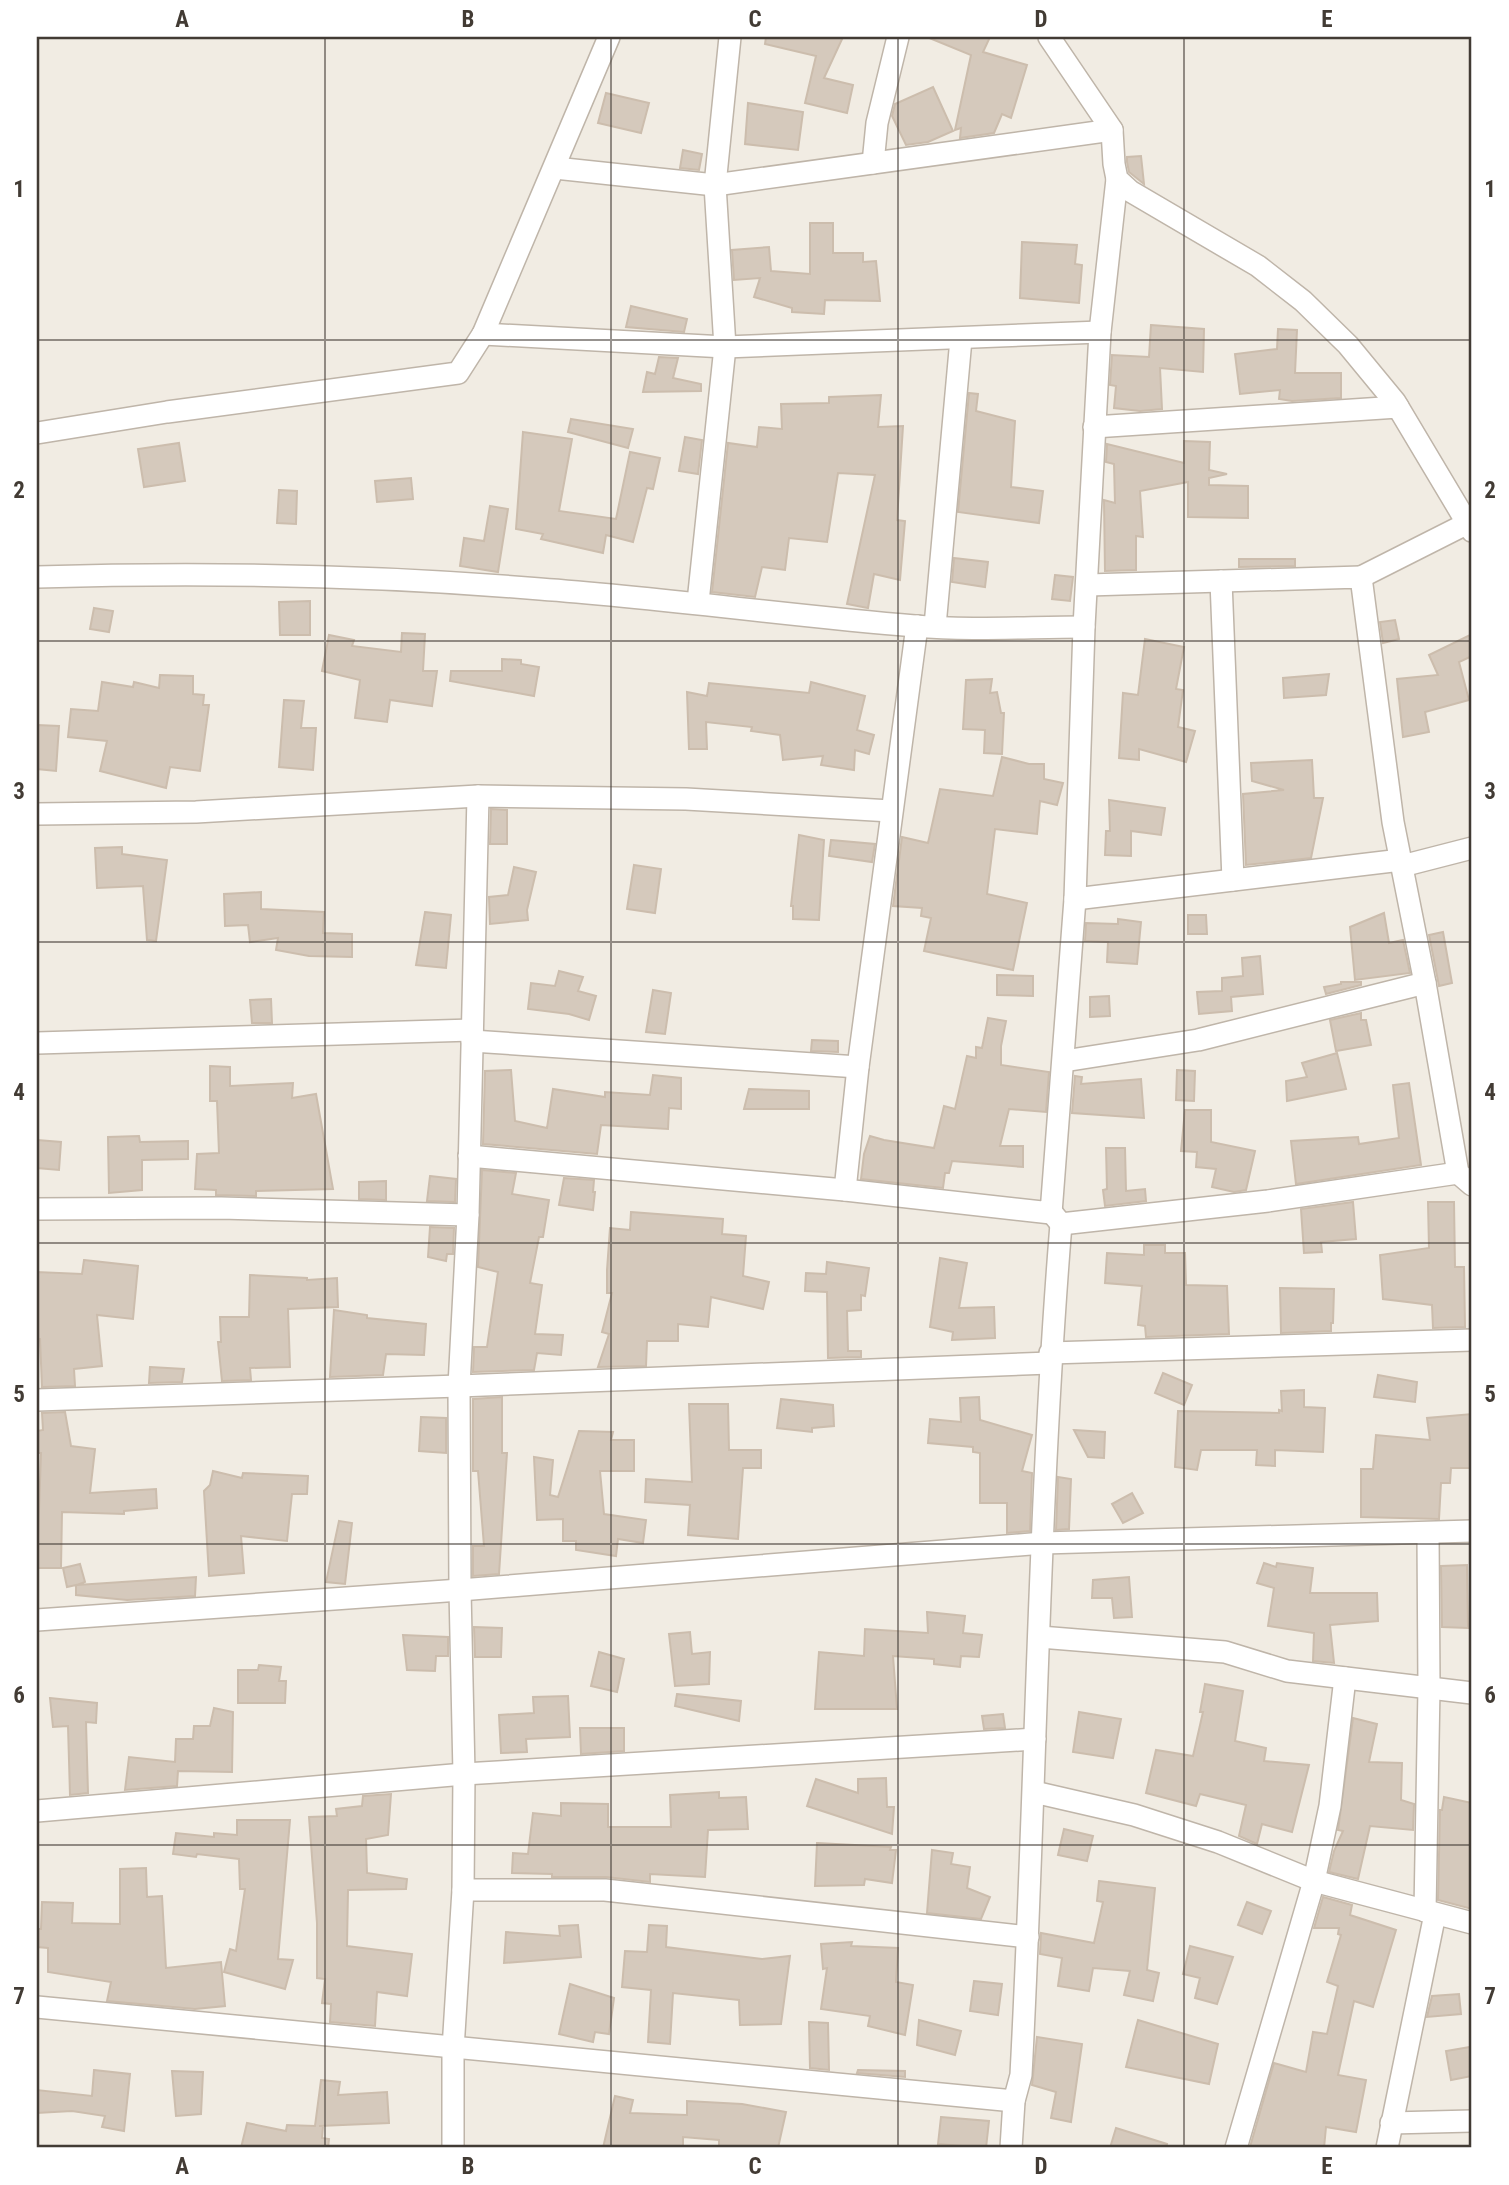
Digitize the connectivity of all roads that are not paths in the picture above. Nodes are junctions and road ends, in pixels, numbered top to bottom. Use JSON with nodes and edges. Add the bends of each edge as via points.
{"nodes":[{"id":1,"x":609,"y":37,"type":"edge"},
{"id":2,"x":730,"y":37,"type":"edge"},
{"id":3,"x":898,"y":37,"type":"edge"},
{"id":4,"x":1049,"y":37,"type":"edge"},
{"id":5,"x":1112,"y":130,"type":"junction"},
{"id":6,"x":873,"y":163,"type":"junction"},
{"id":7,"x":555,"y":167,"type":"junction"},
{"id":8,"x":1117,"y":179,"type":"junction"},
{"id":9,"x":715,"y":185,"type":"junction"},
{"id":10,"x":1100,"y":332,"type":"junction"},
{"id":11,"x":483,"y":334,"type":"junction"},
{"id":12,"x":961,"y":339,"type":"junction"},
{"id":13,"x":726,"y":347,"type":"junction"},
{"id":14,"x":1398,"y":407,"type":"junction"},
{"id":15,"x":1094,"y":427,"type":"junction"},
{"id":16,"x":37,"y":433,"type":"edge"},
{"id":17,"x":1470,"y":527,"type":"edge"},
{"id":18,"x":1361,"y":577,"type":"junction"},
{"id":19,"x":37,"y":578,"type":"edge"},
{"id":20,"x":1221,"y":581,"type":"junction"},
{"id":21,"x":1088,"y":586,"type":"junction"},
{"id":22,"x":698,"y":602,"type":"junction"},
{"id":23,"x":926,"y":626,"type":"junction"},
{"id":24,"x":1084,"y":627,"type":"junction"},
{"id":25,"x":478,"y":796,"type":"junction"},
{"id":26,"x":891,"y":811,"type":"junction"},
{"id":27,"x":37,"y":814,"type":"edge"},
{"id":28,"x":1472,"y":848,"type":"edge"},
{"id":29,"x":1402,"y":863,"type":"junction"},
{"id":30,"x":1233,"y":880,"type":"junction"},
{"id":31,"x":1075,"y":899,"type":"junction"},
{"id":32,"x":1425,"y":983,"type":"junction"},
{"id":33,"x":472,"y":1036,"type":"junction"},
{"id":34,"x":37,"y":1044,"type":"edge"},
{"id":35,"x":1064,"y":1062,"type":"junction"},
{"id":36,"x":858,"y":1067,"type":"junction"},
{"id":37,"x":469,"y":1156,"type":"junction"},
{"id":38,"x":1465,"y":1179,"type":"edge"},
{"id":39,"x":845,"y":1190,"type":"junction"},
{"id":40,"x":37,"y":1209,"type":"edge"},
{"id":41,"x":468,"y":1215,"type":"junction"},
{"id":42,"x":1056,"y":1218,"type":"junction"},
{"id":43,"x":1472,"y":1340,"type":"edge"},
{"id":44,"x":1050,"y":1358,"type":"junction"},
{"id":45,"x":459,"y":1387,"type":"junction"},
{"id":46,"x":37,"y":1400,"type":"edge"},
{"id":47,"x":1472,"y":1531,"type":"edge"},
{"id":48,"x":1427,"y":1533,"type":"junction"},
{"id":49,"x":1043,"y":1543,"type":"junction"},
{"id":50,"x":460,"y":1590,"type":"junction"},
{"id":51,"x":37,"y":1620,"type":"edge"},
{"id":52,"x":1040,"y":1637,"type":"junction"},
{"id":53,"x":1345,"y":1678,"type":"junction"},
{"id":54,"x":1429,"y":1688,"type":"junction"},
{"id":55,"x":1472,"y":1693,"type":"edge"},
{"id":56,"x":1035,"y":1740,"type":"junction"},
{"id":57,"x":464,"y":1774,"type":"junction"},
{"id":58,"x":1034,"y":1792,"type":"junction"},
{"id":59,"x":37,"y":1811,"type":"edge"},
{"id":60,"x":1314,"y":1881,"type":"junction"},
{"id":61,"x":463,"y":1890,"type":"junction"},
{"id":62,"x":1430,"y":1912,"type":"junction"},
{"id":63,"x":1472,"y":1923,"type":"edge"},
{"id":64,"x":1028,"y":1937,"type":"junction"},
{"id":65,"x":37,"y":2007,"type":"edge"},
{"id":66,"x":453,"y":2049,"type":"junction"},
{"id":67,"x":1014,"y":2101,"type":"junction"},
{"id":68,"x":1472,"y":2121,"type":"edge"},
{"id":69,"x":1391,"y":2123,"type":"junction"},
{"id":70,"x":453,"y":2148,"type":"edge"},
{"id":71,"x":1012,"y":2148,"type":"edge"},
{"id":72,"x":1236,"y":2148,"type":"edge"},
{"id":73,"x":1387,"y":2148,"type":"edge"}],
"edges":[{"from":1,"to":7,"type":"street"},
{"from":2,"to":9,"type":"street"},
{"from":3,"to":6,"type":"street","via":[[877,123]]},
{"from":4,"to":5,"type":"street"},
{"from":5,"to":6,"type":"street"},
{"from":5,"to":8,"type":"street"},
{"from":6,"to":9,"type":"street"},
{"from":7,"to":9,"type":"street"},
{"from":7,"to":11,"type":"street"},
{"from":8,"to":10,"type":"street"},
{"from":8,"to":14,"type":"street","via":[[1258,266],[1303,301],[1348,345]]},
{"from":9,"to":13,"type":"street"},
{"from":10,"to":12,"type":"street"},
{"from":10,"to":15,"type":"street"},
{"from":11,"to":13,"type":"street"},
{"from":11,"to":16,"type":"street","via":[[465,365],[448,376]]},
{"from":12,"to":13,"type":"street"},
{"from":12,"to":23,"type":"street"},
{"from":13,"to":22,"type":"street"},
{"from":14,"to":15,"type":"street"},
{"from":14,"to":17,"type":"street"},
{"from":15,"to":21,"type":"street"},
{"from":17,"to":18,"type":"street"},
{"from":18,"to":20,"type":"street"},
{"from":18,"to":29,"type":"street","via":[[1383,758]]},
{"from":19,"to":22,"type":"street","via":[[328,578],[537,588]]},
{"from":20,"to":21,"type":"street"},
{"from":20,"to":30,"type":"street"},
{"from":21,"to":24,"type":"street"},
{"from":22,"to":23,"type":"street"},
{"from":23,"to":24,"type":"street"},
{"from":23,"to":26,"type":"street"},
{"from":24,"to":31,"type":"street"},
{"from":25,"to":26,"type":"street","via":[[686,799]]},
{"from":25,"to":27,"type":"street"},
{"from":25,"to":33,"type":"street"},
{"from":26,"to":36,"type":"street"},
{"from":28,"to":29,"type":"street"},
{"from":29,"to":30,"type":"street"},
{"from":29,"to":32,"type":"street"},
{"from":30,"to":31,"type":"street"},
{"from":31,"to":35,"type":"street"},
{"from":32,"to":35,"type":"street","via":[[1198,1040]]},
{"from":32,"to":38,"type":"street"},
{"from":33,"to":34,"type":"street"},
{"from":33,"to":36,"type":"street"},
{"from":33,"to":37,"type":"street"},
{"from":35,"to":42,"type":"street"},
{"from":36,"to":39,"type":"street"},
{"from":37,"to":39,"type":"street"},
{"from":37,"to":41,"type":"street"},
{"from":38,"to":42,"type":"street"},
{"from":39,"to":42,"type":"street"},
{"from":40,"to":41,"type":"street","via":[[221,1208]]},
{"from":41,"to":45,"type":"street"},
{"from":42,"to":44,"type":"street"},
{"from":43,"to":44,"type":"street"},
{"from":44,"to":45,"type":"street"},
{"from":44,"to":49,"type":"street"},
{"from":45,"to":46,"type":"street"},
{"from":45,"to":50,"type":"street"},
{"from":47,"to":48,"type":"street"},
{"from":48,"to":49,"type":"street"},
{"from":48,"to":54,"type":"street"},
{"from":49,"to":50,"type":"street"},
{"from":49,"to":52,"type":"street"},
{"from":50,"to":51,"type":"street"},
{"from":50,"to":57,"type":"street"},
{"from":52,"to":53,"type":"street","via":[[1225,1652],[1287,1671]]},
{"from":52,"to":56,"type":"street"},
{"from":53,"to":54,"type":"street"},
{"from":53,"to":60,"type":"street","via":[[1329,1807]]},
{"from":54,"to":55,"type":"street"},
{"from":54,"to":62,"type":"street"},
{"from":56,"to":57,"type":"street"},
{"from":56,"to":58,"type":"street"},
{"from":57,"to":59,"type":"street"},
{"from":57,"to":61,"type":"street"},
{"from":58,"to":60,"type":"street","via":[[1134,1815],[1218,1842]]},
{"from":58,"to":64,"type":"street"},
{"from":60,"to":62,"type":"street"},
{"from":60,"to":72,"type":"street"},
{"from":61,"to":64,"type":"street","via":[[605,1890]]},
{"from":61,"to":66,"type":"street"},
{"from":62,"to":63,"type":"street"},
{"from":62,"to":69,"type":"street"},
{"from":64,"to":67,"type":"street","via":[[1021,2075]]},
{"from":65,"to":66,"type":"street"},
{"from":66,"to":67,"type":"street"},
{"from":66,"to":70,"type":"street"},
{"from":67,"to":71,"type":"street"},
{"from":68,"to":69,"type":"street"},
{"from":69,"to":73,"type":"street"}]}
